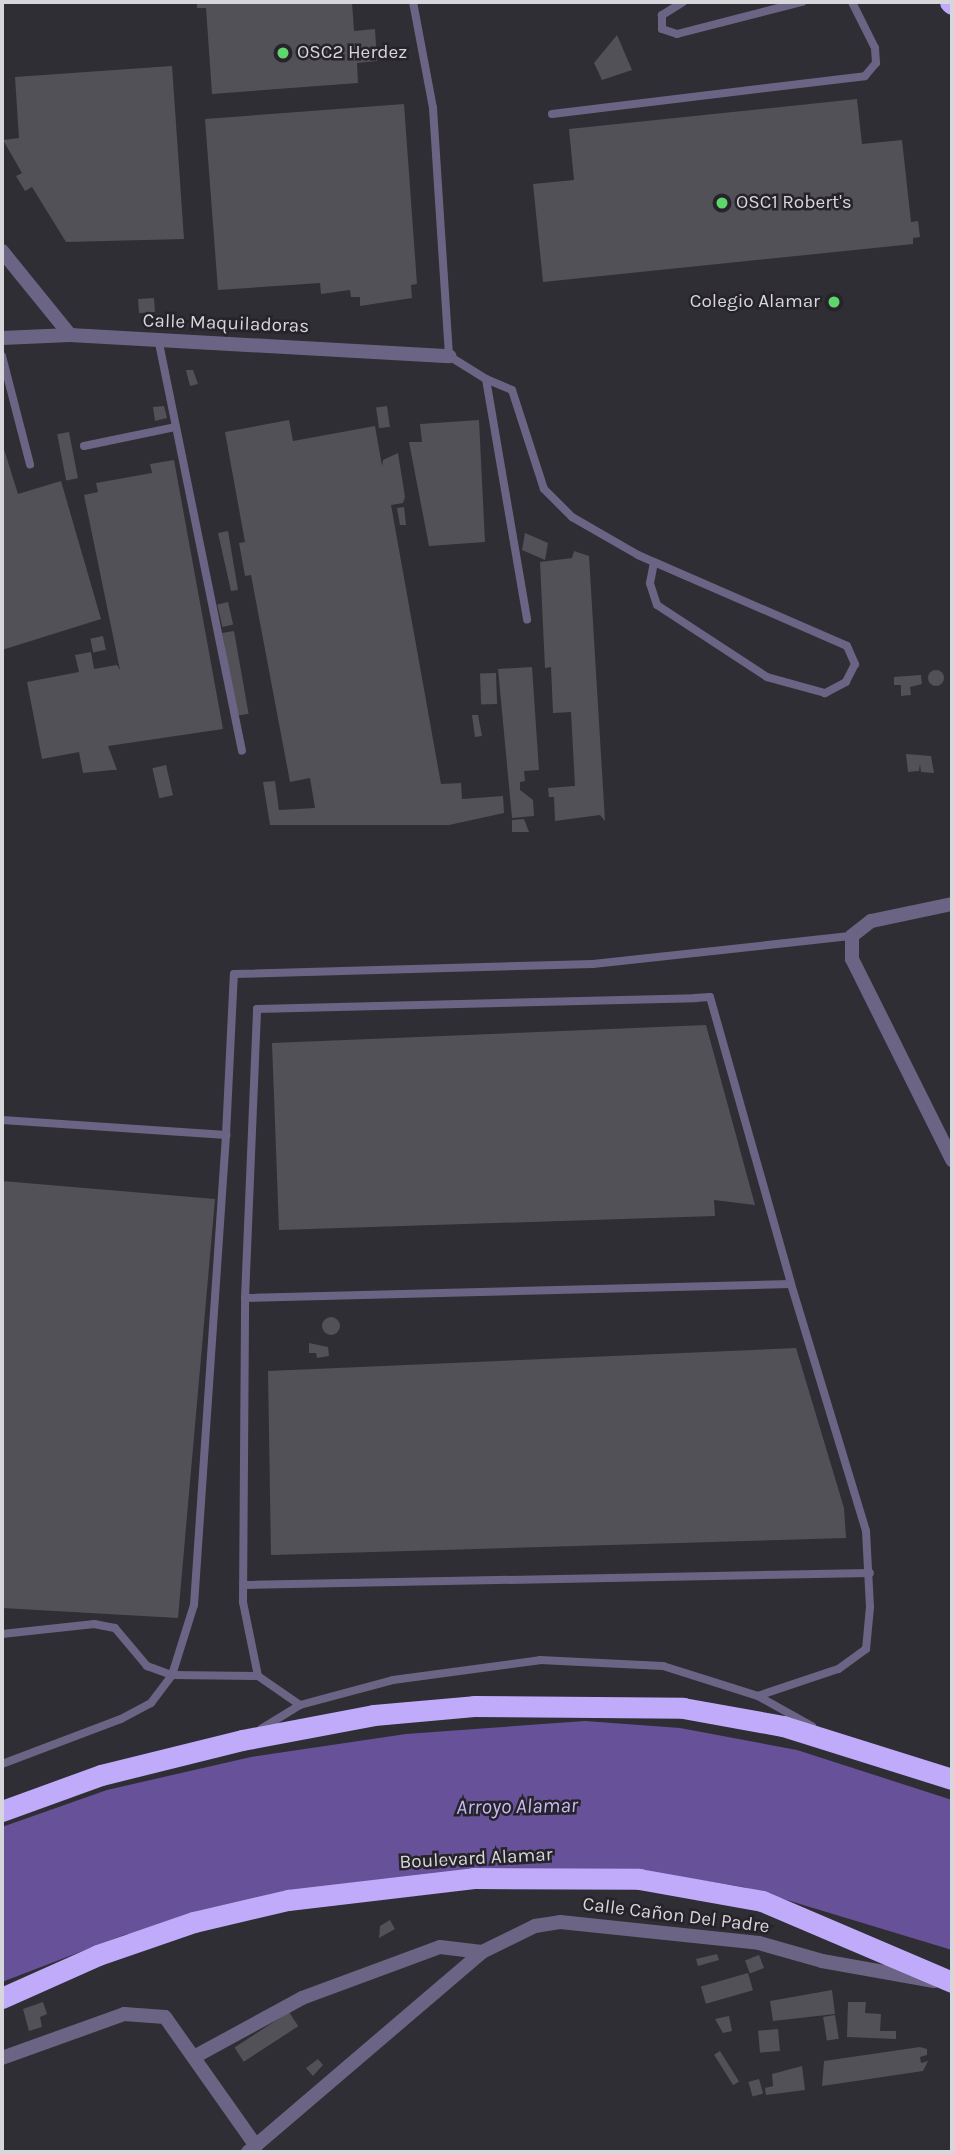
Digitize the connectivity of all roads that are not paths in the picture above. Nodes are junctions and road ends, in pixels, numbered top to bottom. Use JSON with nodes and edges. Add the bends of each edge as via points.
{"nodes":[{"id":1,"x":413,"y":2,"type":"edge"},
{"id":2,"x":683,"y":2,"type":"edge"},
{"id":3,"x":801,"y":2,"type":"edge"},
{"id":4,"x":852,"y":2,"type":"edge"},
{"id":5,"x":552,"y":114,"type":"dead end"},
{"id":6,"x":2,"y":251,"type":"edge"},
{"id":7,"x":70,"y":335,"type":"junction"},
{"id":8,"x":2,"y":338,"type":"edge"},
{"id":9,"x":159,"y":342,"type":"junction"},
{"id":10,"x":2,"y":356,"type":"edge"},
{"id":11,"x":449,"y":356,"type":"junction"},
{"id":12,"x":486,"y":379,"type":"junction"},
{"id":13,"x":13,"y":393,"type":"junction"},
{"id":14,"x":2,"y":396,"type":"edge"},
{"id":15,"x":176,"y":427,"type":"junction"},
{"id":16,"x":84,"y":446,"type":"dead end"},
{"id":17,"x":30,"y":464,"type":"dead end"},
{"id":18,"x":654,"y":562,"type":"junction"},
{"id":19,"x":527,"y":620,"type":"dead end"},
{"id":20,"x":242,"y":751,"type":"dead end"},
{"id":21,"x":952,"y":904,"type":"edge"},
{"id":22,"x":852,"y":936,"type":"junction"},
{"id":23,"x":2,"y":1119,"type":"edge"},
{"id":24,"x":226,"y":1135,"type":"junction"},
{"id":25,"x":952,"y":1160,"type":"edge"},
{"id":26,"x":791,"y":1284,"type":"junction"},
{"id":27,"x":245,"y":1298,"type":"junction"},
{"id":28,"x":870,"y":1573,"type":"junction"},
{"id":29,"x":243,"y":1585,"type":"junction"},
{"id":30,"x":2,"y":1634,"type":"edge"},
{"id":31,"x":172,"y":1675,"type":"junction"},
{"id":32,"x":258,"y":1676,"type":"junction"},
{"id":33,"x":758,"y":1696,"type":"junction"},
{"id":34,"x":300,"y":1705,"type":"junction"},
{"id":35,"x":242,"y":1740,"type":"junction"},
{"id":36,"x":848,"y":1746,"type":"junction"},
{"id":37,"x":2,"y":1764,"type":"edge"},
{"id":38,"x":952,"y":1779,"type":"edge"},
{"id":39,"x":2,"y":1811,"type":"edge"},
{"id":40,"x":482,"y":1952,"type":"junction"},
{"id":41,"x":952,"y":1983,"type":"edge"},
{"id":42,"x":2,"y":1997,"type":"edge"},
{"id":43,"x":194,"y":2057,"type":"junction"},
{"id":44,"x":2,"y":2058,"type":"edge"},
{"id":45,"x":252,"y":2149,"type":"edge"}],
"edges":[{"from":1,"to":11,"type":"lane","via":[[433,108]]},
{"from":2,"to":3,"type":"lane","via":[[662,15],[662,29],[677,34]]},
{"from":4,"to":5,"type":"lane","via":[[875,48],[876,63],[865,76]]},
{"from":6,"to":7,"type":"street"},
{"from":7,"to":8,"type":"street","name":"Calle Maquiladoras"},
{"from":7,"to":9,"type":"street","name":"Calle Maquiladoras"},
{"from":9,"to":11,"type":"street","name":"Calle Maquiladoras","via":[[346,346]]},
{"from":9,"to":15,"type":"lane"},
{"from":10,"to":13,"type":"lane"},
{"from":11,"to":12,"type":"lane"},
{"from":12,"to":18,"type":"lane","via":[[512,390],[536,472],[555,503],[596,532]]},
{"from":12,"to":19,"type":"lane"},
{"from":13,"to":14,"type":"lane"},
{"from":13,"to":17,"type":"lane"},
{"from":15,"to":16,"type":"lane"},
{"from":15,"to":20,"type":"lane"},
{"from":18,"to":18,"type":"lane","via":[[650,583],[657,605],[767,677],[825,693],[846,682],[855,664],[847,646]]},
{"from":21,"to":22,"type":"street","via":[[885,916]]},
{"from":22,"to":24,"type":"lane","via":[[593,964],[234,974]]},
{"from":22,"to":25,"type":"street","via":[[857,977]]},
{"from":23,"to":24,"type":"lane"},
{"from":24,"to":31,"type":"lane","via":[[194,1605]]},
{"from":26,"to":27,"type":"lane"},
{"from":26,"to":27,"type":"lane","via":[[710,997],[626,999],[257,1009]]},
{"from":26,"to":28,"type":"lane","via":[[866,1531]]},
{"from":27,"to":29,"type":"lane"},
{"from":28,"to":29,"type":"lane"},
{"from":28,"to":33,"type":"lane","via":[[866,1648],[838,1669]]},
{"from":29,"to":32,"type":"lane"},
{"from":30,"to":31,"type":"lane","via":[[94,1624],[115,1629],[147,1666]]},
{"from":31,"to":32,"type":"lane"},
{"from":31,"to":37,"type":"lane","via":[[151,1703],[121,1719]]},
{"from":32,"to":34,"type":"lane"},
{"from":33,"to":34,"type":"lane","via":[[663,1666],[541,1660],[393,1680]]},
{"from":33,"to":36,"type":"lane"},
{"from":34,"to":35,"type":"lane"},
{"from":35,"to":36,"type":"highway","via":[[374,1716],[573,1704],[683,1708],[783,1726]]},
{"from":35,"to":39,"type":"highway","via":[[101,1775]]},
{"from":36,"to":38,"type":"highway"},
{"from":40,"to":41,"type":"street","name":"Calle Cañon Del Padre","via":[[535,1926],[582,1921],[760,1943],[822,1961]]},
{"from":40,"to":43,"type":"street","via":[[440,1947],[302,1998]]},
{"from":40,"to":45,"type":"street","name":"Calle Cañon Del Padre"},
{"from":41,"to":42,"type":"highway","name":"Boulevard Alamar","via":[[803,1914],[762,1901],[639,1880],[474,1878],[288,1900],[194,1922]]},
{"from":43,"to":44,"type":"street","via":[[165,2017],[144,2012]]},
{"from":43,"to":45,"type":"street"}]}
